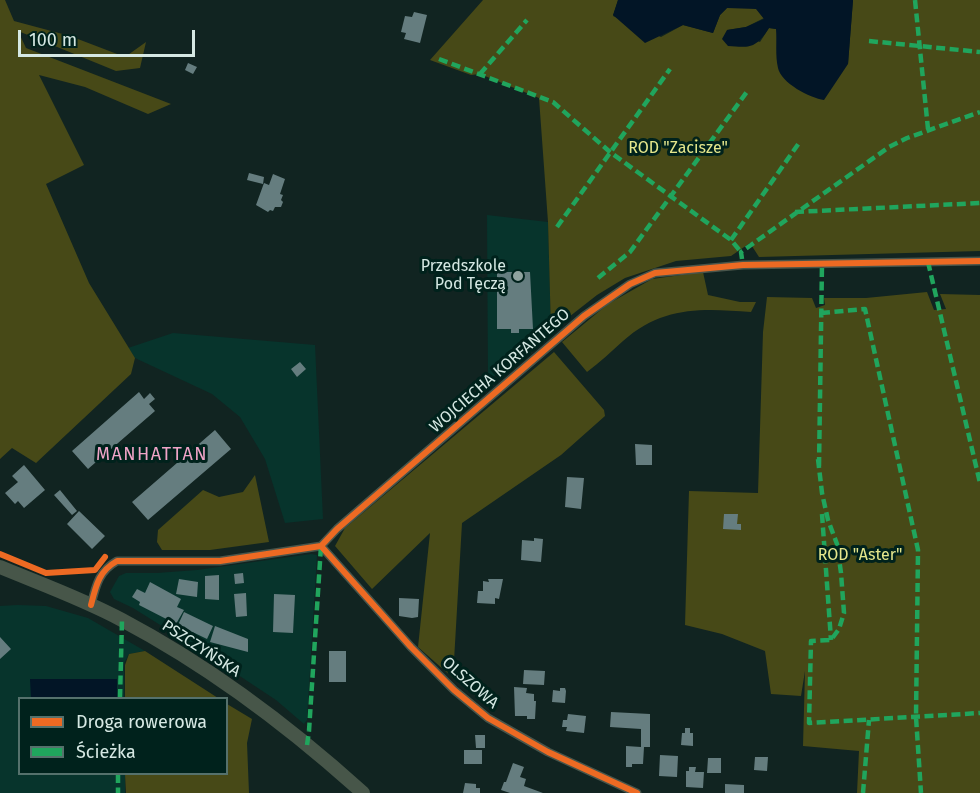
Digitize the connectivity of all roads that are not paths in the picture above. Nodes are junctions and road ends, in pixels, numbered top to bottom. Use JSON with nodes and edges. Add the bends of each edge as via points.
{"nodes":[{"id":1,"x":980,"y":261,"type":"edge"},
{"id":2,"x":321,"y":546,"type":"junction"},
{"id":3,"x":0,"y":567,"type":"edge"},
{"id":4,"x":91,"y":605,"type":"junction"},
{"id":5,"x":363,"y":793,"type":"edge"},
{"id":6,"x":637,"y":793,"type":"edge"}],
"edges":[{"from":1,"to":2,"type":"street","name":"WOJCIECHA KORFANTEGO","via":[[743,265],[655,273],[630,284],[584,316]]},
{"from":2,"to":4,"type":"street","via":[[220,561],[117,561],[99,578]]},
{"from":2,"to":6,"type":"street","name":"OLSZOWA","via":[[411,647],[488,718],[548,752]]},
{"from":3,"to":4,"type":"main road","name":"PSZCZYŃSKA"},
{"from":4,"to":5,"type":"main road","name":"PSZCZYŃSKA","via":[[150,636],[228,687],[292,733]]}]}
